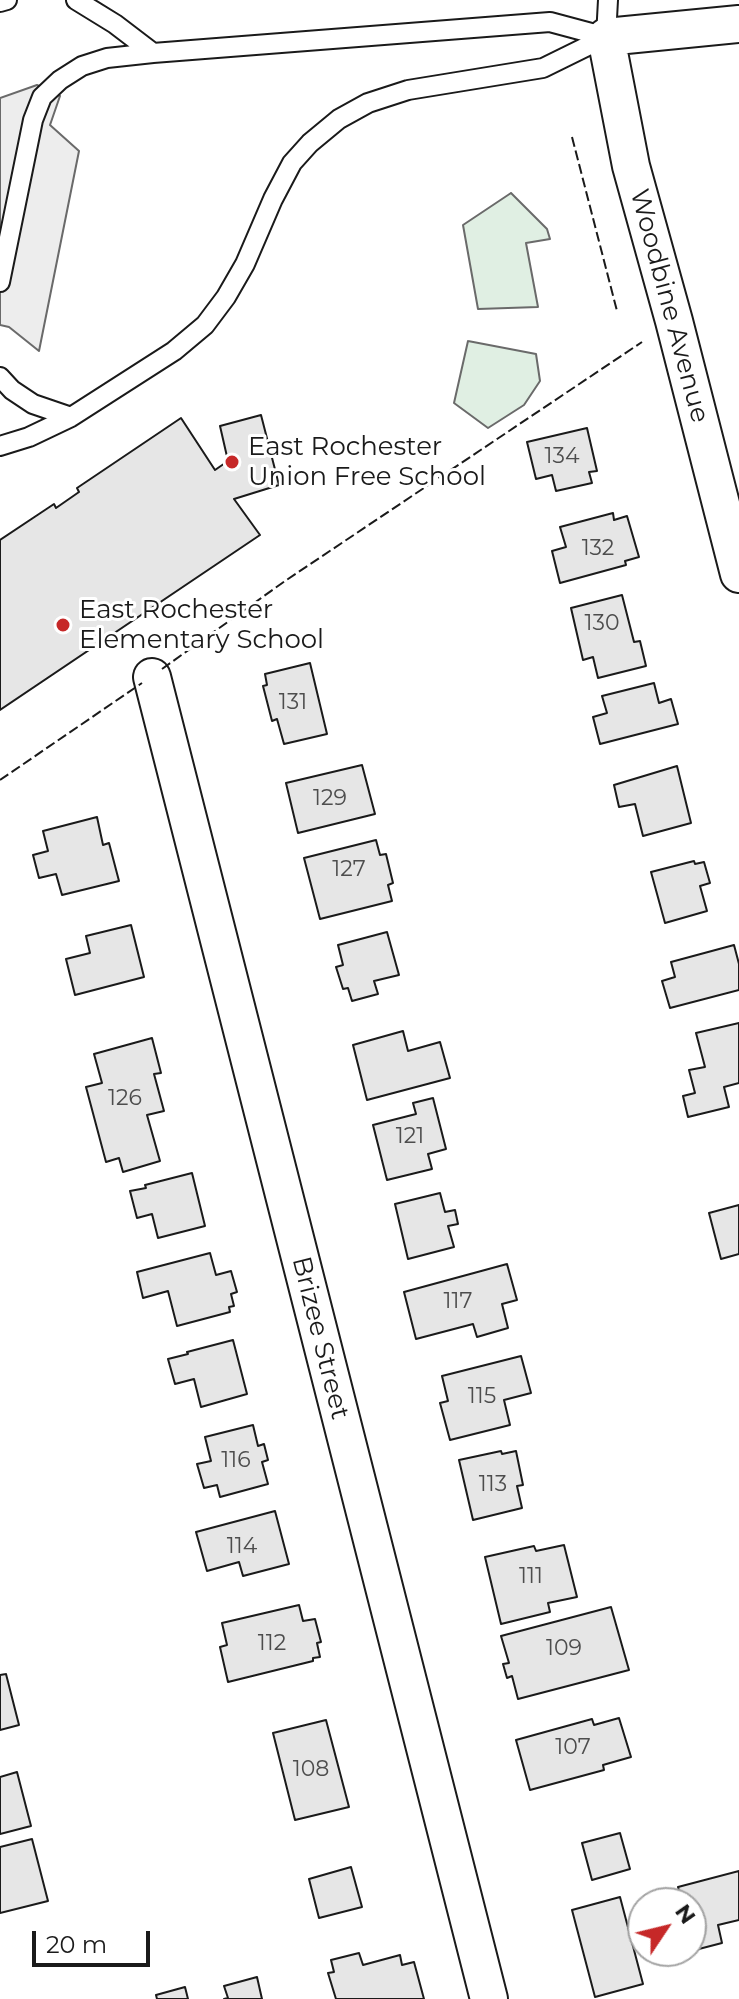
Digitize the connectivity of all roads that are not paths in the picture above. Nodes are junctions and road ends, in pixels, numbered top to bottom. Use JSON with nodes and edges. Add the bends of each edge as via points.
{"nodes":[{"id":1,"x":7,"y":0,"type":"edge"},
{"id":2,"x":76,"y":0,"type":"edge"},
{"id":3,"x":608,"y":0,"type":"edge"},
{"id":4,"x":0,"y":2,"type":"edge"},
{"id":5,"x":739,"y":24,"type":"edge"},
{"id":6,"x":606,"y":37,"type":"junction"},
{"id":7,"x":153,"y":53,"type":"junction"},
{"id":8,"x":0,"y":282,"type":"edge"},
{"id":9,"x":0,"y":377,"type":"edge"},
{"id":10,"x":71,"y":417,"type":"junction"},
{"id":11,"x":0,"y":446,"type":"edge"},
{"id":12,"x":739,"y":574,"type":"edge"},
{"id":13,"x":152,"y":677,"type":"dead end"},
{"id":14,"x":489,"y":1999,"type":"edge"}],
"edges":[{"from":1,"to":4,"type":"lane"},
{"from":2,"to":7,"type":"lane"},
{"from":3,"to":6,"type":"lane"},
{"from":5,"to":6,"type":"street"},
{"from":6,"to":7,"type":"lane","via":[[550,22]]},
{"from":6,"to":10,"type":"lane","via":[[543,68],[408,90],[339,119],[292,163],[245,264],[205,325]]},
{"from":6,"to":12,"type":"street","name":"Woodbine Avenue","via":[[631,166]]},
{"from":7,"to":8,"type":"lane","via":[[82,66],[42,97]]},
{"from":9,"to":10,"type":"lane","via":[[33,404]]},
{"from":10,"to":11,"type":"lane"},
{"from":13,"to":14,"type":"street","name":"Brizee Street"}]}
